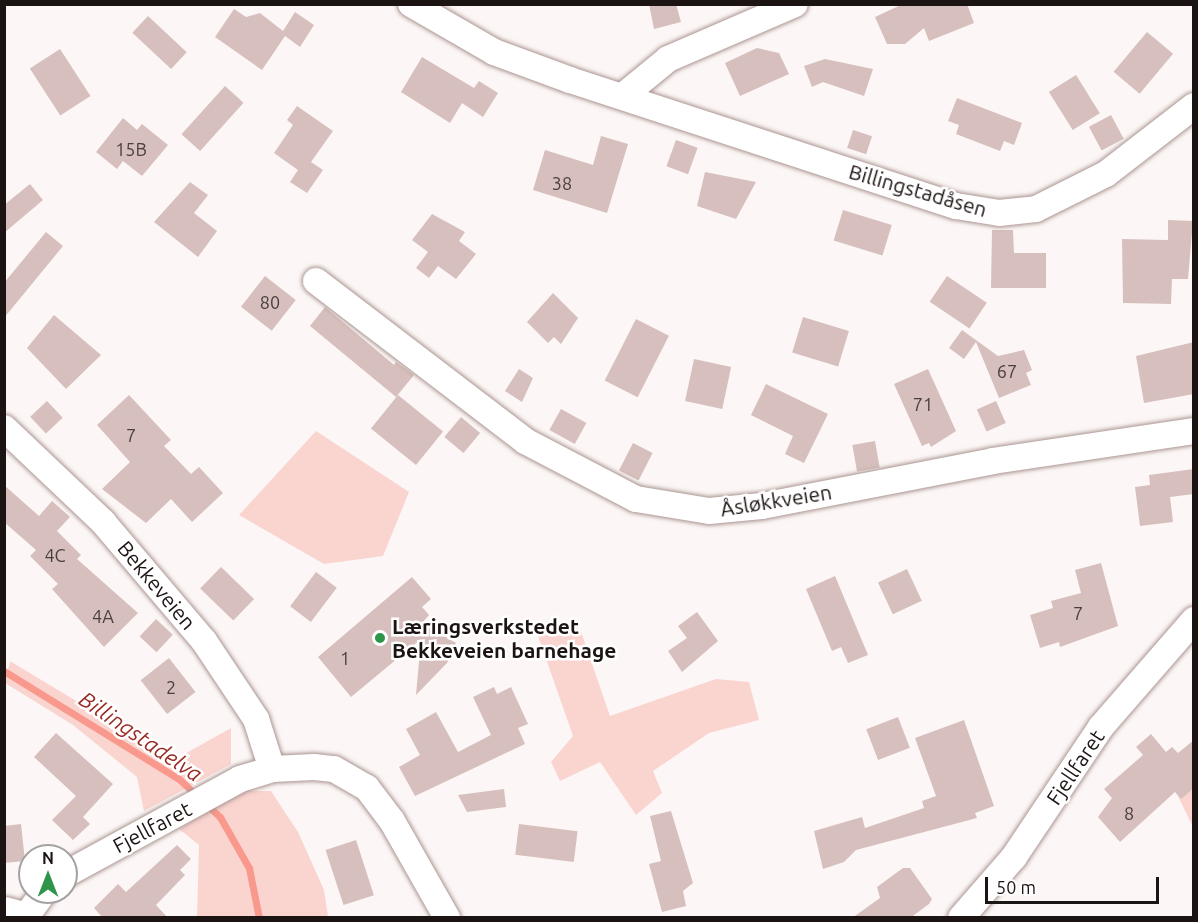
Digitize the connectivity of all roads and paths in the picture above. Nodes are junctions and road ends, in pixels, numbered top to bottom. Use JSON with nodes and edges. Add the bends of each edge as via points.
{"nodes":[{"id":1,"x":411,"y":4,"type":"edge"},
{"id":2,"x":795,"y":4,"type":"edge"},
{"id":3,"x":623,"y":96,"type":"junction"},
{"id":4,"x":1194,"y":106,"type":"edge"},
{"id":5,"x":316,"y":281,"type":"dead end"},
{"id":6,"x":4,"y":428,"type":"edge"},
{"id":7,"x":1194,"y":430,"type":"edge"},
{"id":8,"x":1194,"y":620,"type":"edge"},
{"id":9,"x":272,"y":769,"type":"junction"},
{"id":10,"x":78,"y":867,"type":"edge"},
{"id":11,"x":35,"y":904,"type":"edge"},
{"id":12,"x":4,"y":913,"type":"edge"},
{"id":13,"x":24,"y":918,"type":"edge"},
{"id":14,"x":447,"y":918,"type":"edge"},
{"id":15,"x":961,"y":918,"type":"edge"}],
"edges":[{"from":1,"to":3,"type":"street","name":"Billingstadåsen","via":[[494,52]]},
{"from":2,"to":3,"type":"street","via":[[668,59]]},
{"from":3,"to":4,"type":"street","name":"Billingstadåsen","via":[[956,206],[999,213],[1036,209],[1106,174]]},
{"from":5,"to":7,"type":"street","name":"Åsløkkveien","via":[[525,441],[636,499],[709,511],[762,506],[993,461]]},
{"from":6,"to":9,"type":"street","name":"Bekkeveien","via":[[103,522],[204,641],[256,718]]},
{"from":8,"to":15,"type":"street","name":"Fjellfaret","via":[[1101,727],[1014,857]]},
{"from":9,"to":10,"type":"street","name":"Fjellfaret","via":[[240,779]]},
{"from":9,"to":14,"type":"street","name":"Fjellfaret","via":[[334,769],[367,788],[392,820]]},
{"from":11,"to":13,"type":"street"},
{"from":12,"to":13,"type":"main road"}]}
